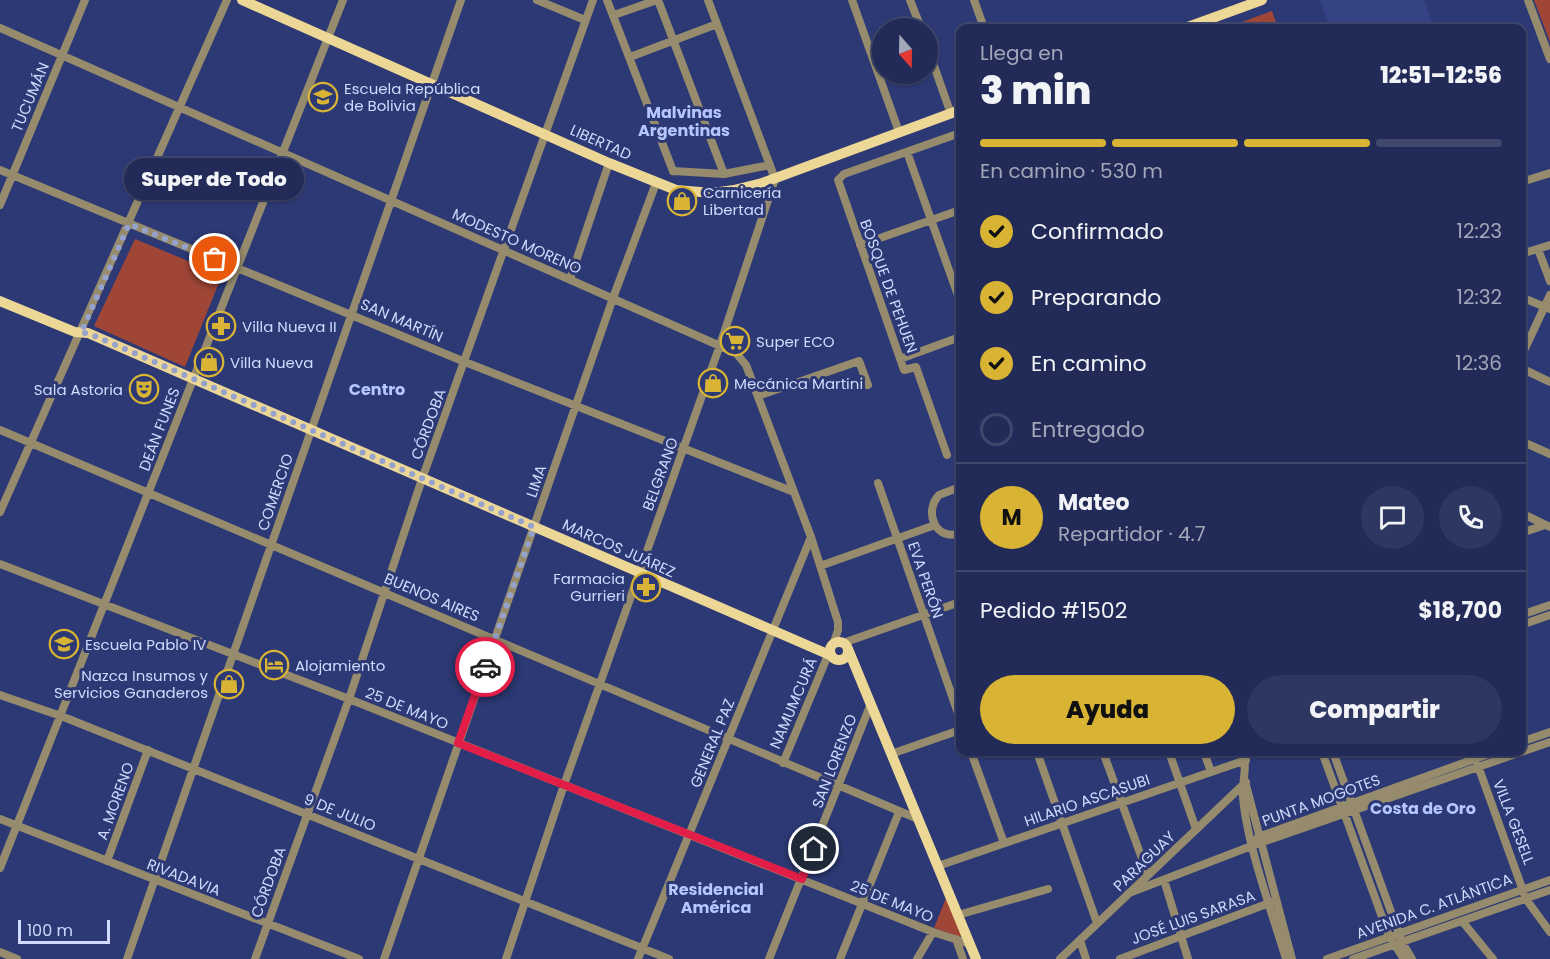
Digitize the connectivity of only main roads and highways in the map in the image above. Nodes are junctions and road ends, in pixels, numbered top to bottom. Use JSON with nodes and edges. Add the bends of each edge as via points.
{"nodes":[{"id":1,"x":242,"y":0,"type":"edge"},
{"id":2,"x":1262,"y":0,"type":"edge"},
{"id":3,"x":1196,"y":24,"type":"edge"},
{"id":4,"x":956,"y":112,"type":"edge"},
{"id":5,"x":0,"y":301,"type":"edge"},
{"id":6,"x":976,"y":959,"type":"edge"}],
"edges":[{"from":1,"to":4,"type":"main road","name":"LIBERTAD","via":[[676,190],[712,193],[775,179]]},
{"from":2,"to":3,"type":"main road"},
{"from":5,"to":6,"type":"main road","name":"MARCOS JUÁREZ","via":[[88,333],[773,631],[836,651],[861,682]]}]}
